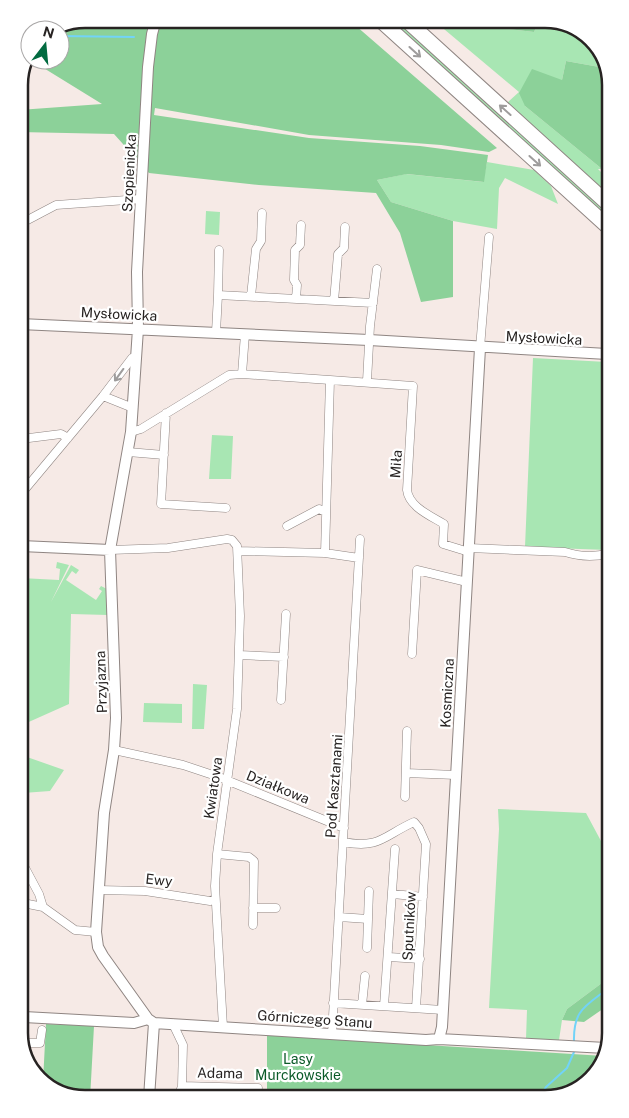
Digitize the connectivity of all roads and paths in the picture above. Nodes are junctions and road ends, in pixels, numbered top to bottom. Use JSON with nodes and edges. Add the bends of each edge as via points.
{"nodes":[{"id":1,"x":154,"y":28,"type":"edge"},
{"id":2,"x":389,"y":28,"type":"edge"},
{"id":3,"x":415,"y":28,"type":"edge"},
{"id":4,"x":602,"y":198,"type":"edge"},
{"id":5,"x":141,"y":199,"type":"junction"},
{"id":6,"x":262,"y":213,"type":"dead end"},
{"id":7,"x":28,"y":220,"type":"edge"},
{"id":8,"x":602,"y":221,"type":"edge"},
{"id":9,"x":301,"y":225,"type":"dead end"},
{"id":10,"x":345,"y":228,"type":"dead end"},
{"id":11,"x":488,"y":237,"type":"dead end"},
{"id":12,"x":218,"y":250,"type":"dead end"},
{"id":13,"x":377,"y":269,"type":"dead end"},
{"id":14,"x":218,"y":295,"type":"junction"},
{"id":15,"x":251,"y":296,"type":"junction"},
{"id":16,"x":296,"y":299,"type":"junction"},
{"id":17,"x":334,"y":301,"type":"junction"},
{"id":18,"x":373,"y":303,"type":"junction"},
{"id":19,"x":28,"y":324,"type":"edge"},
{"id":20,"x":138,"y":329,"type":"junction"},
{"id":21,"x":216,"y":332,"type":"junction"},
{"id":22,"x":245,"y":334,"type":"junction"},
{"id":23,"x":369,"y":340,"type":"junction"},
{"id":24,"x":480,"y":348,"type":"junction"},
{"id":25,"x":602,"y":354,"type":"edge"},
{"id":26,"x":136,"y":357,"type":"junction"},
{"id":27,"x":242,"y":374,"type":"junction"},
{"id":28,"x":330,"y":380,"type":"junction"},
{"id":29,"x":368,"y":381,"type":"junction"},
{"id":30,"x":103,"y":396,"type":"junction"},
{"id":31,"x":133,"y":408,"type":"junction"},
{"id":32,"x":166,"y":413,"type":"junction"},
{"id":33,"x":131,"y":432,"type":"junction"},
{"id":34,"x":28,"y":438,"type":"edge"},
{"id":35,"x":68,"y":438,"type":"junction"},
{"id":36,"x":128,"y":452,"type":"junction"},
{"id":37,"x":164,"y":455,"type":"junction"},
{"id":38,"x":28,"y":486,"type":"edge"},
{"id":39,"x":226,"y":508,"type":"dead end"},
{"id":40,"x":326,"y":512,"type":"junction"},
{"id":41,"x":287,"y":526,"type":"dead end"},
{"id":42,"x":360,"y":538,"type":"dead end"},
{"id":43,"x":28,"y":546,"type":"edge"},
{"id":44,"x":110,"y":550,"type":"junction"},
{"id":45,"x":469,"y":550,"type":"junction"},
{"id":46,"x":238,"y":551,"type":"junction"},
{"id":47,"x":325,"y":553,"type":"junction"},
{"id":48,"x":602,"y":556,"type":"edge"},
{"id":49,"x":359,"y":558,"type":"junction"},
{"id":50,"x":467,"y":582,"type":"junction"},
{"id":51,"x":286,"y":614,"type":"dead end"},
{"id":52,"x":412,"y":654,"type":"dead end"},
{"id":53,"x":239,"y":655,"type":"junction"},
{"id":54,"x":284,"y":657,"type":"junction"},
{"id":55,"x":282,"y":700,"type":"dead end"},
{"id":56,"x":407,"y":731,"type":"dead end"},
{"id":57,"x":114,"y":750,"type":"junction"},
{"id":58,"x":406,"y":773,"type":"junction"},
{"id":59,"x":456,"y":775,"type":"junction"},
{"id":60,"x":227,"y":780,"type":"junction"},
{"id":61,"x":405,"y":797,"type":"dead end"},
{"id":62,"x":344,"y":828,"type":"junction"},
{"id":63,"x":343,"y":842,"type":"junction"},
{"id":64,"x":395,"y":849,"type":"dead end"},
{"id":65,"x":216,"y":854,"type":"junction"},
{"id":66,"x":28,"y":873,"type":"edge"},
{"id":67,"x":98,"y":890,"type":"junction"},
{"id":68,"x":370,"y":891,"type":"dead end"},
{"id":69,"x":392,"y":894,"type":"junction"},
{"id":70,"x":423,"y":897,"type":"junction"},
{"id":71,"x":216,"y":899,"type":"junction"},
{"id":72,"x":28,"y":904,"type":"edge"},
{"id":73,"x":43,"y":907,"type":"junction"},
{"id":74,"x":253,"y":908,"type":"junction"},
{"id":75,"x":276,"y":908,"type":"dead end"},
{"id":76,"x":340,"y":918,"type":"junction"},
{"id":77,"x":368,"y":919,"type":"junction"},
{"id":78,"x":253,"y":925,"type":"dead end"},
{"id":79,"x":96,"y":932,"type":"junction"},
{"id":80,"x":366,"y":948,"type":"dead end"},
{"id":81,"x":389,"y":957,"type":"junction"},
{"id":82,"x":420,"y":960,"type":"junction"},
{"id":83,"x":365,"y":976,"type":"dead end"},
{"id":84,"x":333,"y":1003,"type":"junction"},
{"id":85,"x":362,"y":1005,"type":"junction"},
{"id":86,"x":384,"y":1006,"type":"junction"},
{"id":87,"x":416,"y":1008,"type":"junction"},
{"id":88,"x":443,"y":1010,"type":"junction"},
{"id":89,"x":28,"y":1018,"type":"edge"},
{"id":90,"x":151,"y":1021,"type":"junction"},
{"id":91,"x":173,"y":1024,"type":"junction"},
{"id":92,"x":223,"y":1028,"type":"junction"},
{"id":93,"x":42,"y":1030,"type":"dead end"},
{"id":94,"x":332,"y":1034,"type":"junction"},
{"id":95,"x":439,"y":1039,"type":"junction"},
{"id":96,"x":29,"y":1043,"type":"edge"},
{"id":97,"x":600,"y":1048,"type":"edge"},
{"id":98,"x":182,"y":1086,"type":"junction"},
{"id":99,"x":258,"y":1088,"type":"dead end"},
{"id":100,"x":149,"y":1090,"type":"edge"},
{"id":101,"x":181,"y":1090,"type":"edge"}],
"edges":[{"from":1,"to":5,"type":"street","name":"Szopienicka","via":[[150,46]]},
{"from":2,"to":8,"type":"highway","one_way":true},
{"from":4,"to":3,"type":"highway","one_way":true},
{"from":5,"to":7,"type":"street","via":[[56,205]]},
{"from":5,"to":20,"type":"street","name":"Szopienicka"},
{"from":6,"to":15,"type":"street"},
{"from":9,"to":16,"type":"street","via":[[300,245],[295,250]]},
{"from":10,"to":17,"type":"street","via":[[344,248],[338,254]]},
{"from":11,"to":24,"type":"street"},
{"from":12,"to":14,"type":"street"},
{"from":13,"to":18,"type":"street"},
{"from":14,"to":15,"type":"street"},
{"from":14,"to":21,"type":"street"},
{"from":15,"to":16,"type":"street"},
{"from":16,"to":17,"type":"street"},
{"from":17,"to":18,"type":"street"},
{"from":18,"to":23,"type":"street"},
{"from":19,"to":20,"type":"street","name":"Mysłowicka"},
{"from":20,"to":21,"type":"street","name":"Mysłowicka"},
{"from":20,"to":26,"type":"street","name":"Przyjazna"},
{"from":21,"to":22,"type":"street","name":"Mysłowicka"},
{"from":22,"to":23,"type":"street","name":"Mysłowicka"},
{"from":22,"to":27,"type":"street"},
{"from":23,"to":24,"type":"street","name":"Mysłowicka"},
{"from":23,"to":29,"type":"street"},
{"from":24,"to":25,"type":"street","name":"Mysłowicka"},
{"from":24,"to":45,"type":"street","name":"Kosmiczna"},
{"from":26,"to":30,"type":"street","one_way":true},
{"from":26,"to":31,"type":"street","name":"Przyjazna"},
{"from":27,"to":28,"type":"street","name":"Miła"},
{"from":27,"to":32,"type":"street","name":"Miła","via":[[230,376]]},
{"from":28,"to":29,"type":"street","name":"Miła"},
{"from":28,"to":40,"type":"street"},
{"from":29,"to":45,"type":"street","name":"Miła","via":[[413,386],[408,495],[414,505],[444,524],[443,544]]},
{"from":30,"to":31,"type":"street"},
{"from":30,"to":35,"type":"street"},
{"from":31,"to":33,"type":"street","name":"Przyjazna"},
{"from":32,"to":33,"type":"street","name":"Miła"},
{"from":32,"to":37,"type":"street"},
{"from":33,"to":36,"type":"street","name":"Przyjazna"},
{"from":34,"to":35,"type":"street","via":[[61,434]]},
{"from":35,"to":38,"type":"street"},
{"from":36,"to":37,"type":"street"},
{"from":36,"to":44,"type":"street","name":"Przyjazna"},
{"from":37,"to":39,"type":"street","via":[[160,504]]},
{"from":40,"to":41,"type":"street","via":[[319,509]]},
{"from":40,"to":47,"type":"street"},
{"from":42,"to":49,"type":"street","name":"Pod Kasztanami"},
{"from":43,"to":44,"type":"street"},
{"from":44,"to":46,"type":"street","via":[[168,548],[227,539],[236,542]]},
{"from":44,"to":57,"type":"street","name":"Przyjazna","via":[[116,699]]},
{"from":45,"to":48,"type":"street"},
{"from":45,"to":50,"type":"street","name":"Kosmiczna"},
{"from":46,"to":47,"type":"street"},
{"from":46,"to":53,"type":"street","name":"Kwiatowa"},
{"from":47,"to":49,"type":"street"},
{"from":49,"to":62,"type":"street","name":"Pod Kasztanami"},
{"from":50,"to":52,"type":"street","via":[[417,570]]},
{"from":50,"to":59,"type":"street","name":"Kosmiczna"},
{"from":51,"to":54,"type":"street"},
{"from":53,"to":54,"type":"street"},
{"from":53,"to":60,"type":"street","name":"Kwiatowa","via":[[237,709]]},
{"from":54,"to":55,"type":"street"},
{"from":56,"to":58,"type":"street"},
{"from":57,"to":60,"type":"street","name":"Działkowa"},
{"from":57,"to":67,"type":"street","name":"Przyjazna","via":[[104,814]]},
{"from":58,"to":59,"type":"street"},
{"from":58,"to":61,"type":"street"},
{"from":59,"to":88,"type":"street","name":"Kosmiczna"},
{"from":60,"to":62,"type":"street","name":"Działkowa"},
{"from":60,"to":65,"type":"street","name":"Kwiatowa"},
{"from":62,"to":63,"type":"street","name":"Pod Kasztanami"},
{"from":63,"to":70,"type":"street","name":"Sputników","via":[[370,844],[414,822],[426,844]]},
{"from":63,"to":76,"type":"street","name":"Pod Kasztanami"},
{"from":64,"to":69,"type":"street"},
{"from":65,"to":71,"type":"street","name":"Kwiatowa"},
{"from":65,"to":74,"type":"street","via":[[248,857],[254,861]]},
{"from":66,"to":73,"type":"street"},
{"from":67,"to":71,"type":"street","name":"Ewy","via":[[145,891],[210,901]]},
{"from":67,"to":79,"type":"street","name":"Przyjazna"},
{"from":68,"to":77,"type":"street"},
{"from":69,"to":70,"type":"street"},
{"from":69,"to":81,"type":"street"},
{"from":70,"to":82,"type":"street","name":"Sputników"},
{"from":71,"to":92,"type":"street","name":"Kwiatowa"},
{"from":72,"to":73,"type":"street"},
{"from":73,"to":79,"type":"street","via":[[75,930]]},
{"from":74,"to":75,"type":"street"},
{"from":74,"to":78,"type":"street"},
{"from":76,"to":77,"type":"street"},
{"from":76,"to":84,"type":"street","name":"Pod Kasztanami"},
{"from":77,"to":80,"type":"street"},
{"from":79,"to":90,"type":"street","name":"Przyjazna","via":[[103,956]]},
{"from":81,"to":82,"type":"street"},
{"from":81,"to":86,"type":"street"},
{"from":82,"to":87,"type":"street","name":"Sputników"},
{"from":83,"to":85,"type":"street"},
{"from":84,"to":85,"type":"street"},
{"from":84,"to":94,"type":"street","name":"Pod Kasztanami"},
{"from":85,"to":86,"type":"street"},
{"from":86,"to":87,"type":"street"},
{"from":87,"to":88,"type":"street"},
{"from":88,"to":95,"type":"street","name":"Kosmiczna"},
{"from":89,"to":90,"type":"street","name":"Górniczego Stanu"},
{"from":90,"to":91,"type":"street","name":"Górniczego Stanu"},
{"from":90,"to":100,"type":"street"},
{"from":91,"to":92,"type":"street","name":"Górniczego Stanu"},
{"from":91,"to":98,"type":"street","name":"Adama","via":[[183,1045]]},
{"from":92,"to":94,"type":"street","name":"Górniczego Stanu"},
{"from":93,"to":96,"type":"street","via":[[40,1044]]},
{"from":94,"to":95,"type":"street","name":"Górniczego Stanu"},
{"from":95,"to":97,"type":"street","name":"Górniczego Stanu"},
{"from":98,"to":99,"type":"street","name":"Adama"},
{"from":98,"to":101,"type":"street","name":"Adama"}]}
